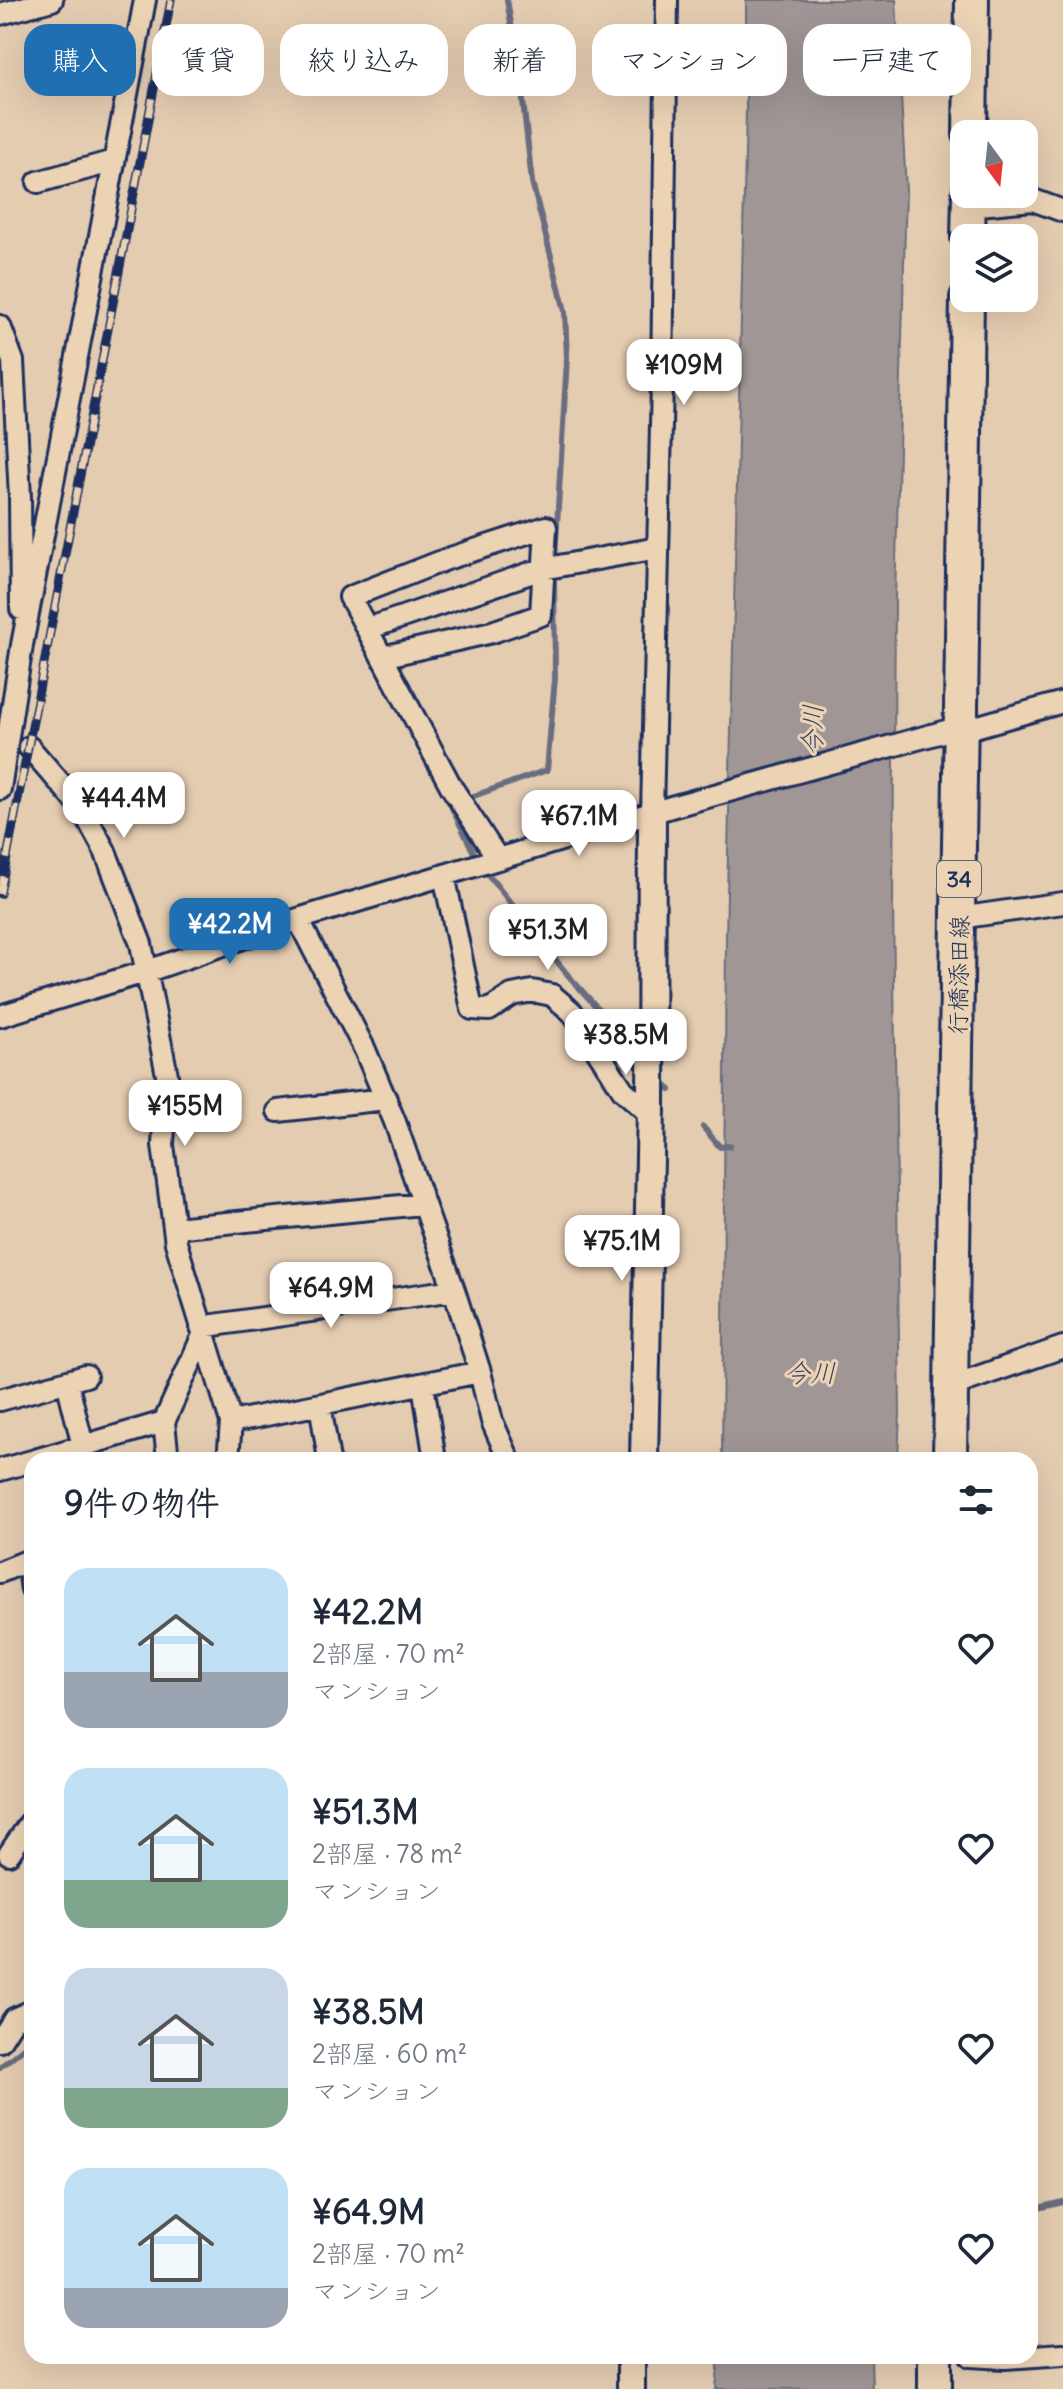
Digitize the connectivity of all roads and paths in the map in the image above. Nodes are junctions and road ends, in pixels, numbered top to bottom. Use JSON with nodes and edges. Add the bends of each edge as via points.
{"nodes":[{"id":1,"x":52,"y":0,"type":"edge"},
{"id":2,"x":145,"y":0,"type":"edge"},
{"id":3,"x":667,"y":0,"type":"edge"},
{"id":4,"x":972,"y":0,"type":"edge"},
{"id":5,"x":0,"y":14,"type":"edge"},
{"id":6,"x":970,"y":120,"type":"edge"},
{"id":7,"x":114,"y":161,"type":"junction"},
{"id":8,"x":38,"y":182,"type":"dead end"},
{"id":9,"x":1038,"y":202,"type":"edge"},
{"id":10,"x":1063,"y":211,"type":"edge"},
{"id":11,"x":967,"y":312,"type":"edge"},
{"id":12,"x":0,"y":326,"type":"edge"},
{"id":13,"x":658,"y":548,"type":"junction"},
{"id":14,"x":542,"y":569,"type":"junction"},
{"id":15,"x":367,"y":629,"type":"junction"},
{"id":16,"x":22,"y":645,"type":"junction"},
{"id":17,"x":382,"y":657,"type":"junction"},
{"id":18,"x":1063,"y":702,"type":"edge"},
{"id":19,"x":6,"y":713,"type":"edge"},
{"id":20,"x":953,"y":730,"type":"junction"},
{"id":21,"x":29,"y":747,"type":"dead end"},
{"id":22,"x":0,"y":789,"type":"edge"},
{"id":23,"x":661,"y":810,"type":"junction"},
{"id":24,"x":496,"y":860,"type":"junction"},
{"id":25,"x":444,"y":875,"type":"junction"},
{"id":26,"x":1063,"y":903,"type":"edge"},
{"id":27,"x":959,"y":918,"type":"junction"},
{"id":28,"x":298,"y":919,"type":"junction"},
{"id":29,"x":148,"y":971,"type":"junction"},
{"id":30,"x":0,"y":1016,"type":"edge"},
{"id":31,"x":386,"y":1099,"type":"junction"},
{"id":32,"x":278,"y":1111,"type":"dead end"},
{"id":33,"x":651,"y":1111,"type":"junction"},
{"id":34,"x":422,"y":1204,"type":"junction"},
{"id":35,"x":174,"y":1228,"type":"junction"},
{"id":36,"x":454,"y":1290,"type":"junction"},
{"id":37,"x":202,"y":1331,"type":"junction"},
{"id":38,"x":1063,"y":1347,"type":"edge"},
{"id":39,"x":480,"y":1372,"type":"junction"},
{"id":40,"x":423,"y":1385,"type":"junction"},
{"id":41,"x":952,"y":1386,"type":"junction"},
{"id":42,"x":0,"y":1400,"type":"edge"},
{"id":43,"x":320,"y":1404,"type":"junction"},
{"id":44,"x":164,"y":1422,"type":"junction"},
{"id":45,"x":231,"y":1422,"type":"junction"},
{"id":46,"x":83,"y":1446,"type":"junction"},
{"id":47,"x":62,"y":1452,"type":"edge"},
{"id":48,"x":167,"y":1452,"type":"edge"},
{"id":49,"x":229,"y":1452,"type":"edge"},
{"id":50,"x":328,"y":1452,"type":"edge"},
{"id":51,"x":434,"y":1452,"type":"edge"},
{"id":52,"x":506,"y":1452,"type":"edge"},
{"id":53,"x":644,"y":1452,"type":"edge"},
{"id":54,"x":950,"y":1452,"type":"edge"},
{"id":55,"x":24,"y":1463,"type":"edge"},
{"id":56,"x":0,"y":1470,"type":"edge"},
{"id":57,"x":24,"y":1563,"type":"edge"},
{"id":58,"x":0,"y":1572,"type":"edge"},
{"id":59,"x":24,"y":1832,"type":"edge"},
{"id":60,"x":9,"y":1854,"type":"dead end"},
{"id":61,"x":24,"y":2015,"type":"edge"},
{"id":62,"x":0,"y":2041,"type":"edge"},
{"id":63,"x":1063,"y":2354,"type":"edge"},
{"id":64,"x":1038,"y":2356,"type":"edge"},
{"id":65,"x":631,"y":2364,"type":"edge"},
{"id":66,"x":935,"y":2364,"type":"edge"},
{"id":67,"x":631,"y":2389,"type":"edge"},
{"id":68,"x":935,"y":2389,"type":"edge"}],
"edges":[{"from":1,"to":5,"type":"street"},
{"from":2,"to":7,"type":"street"},
{"from":3,"to":13,"type":"street"},
{"from":4,"to":6,"type":"main road"},
{"from":7,"to":8,"type":"street"},
{"from":7,"to":16,"type":"street"},
{"from":9,"to":10,"type":"street"},
{"from":11,"to":20,"type":"main road","name":"行橋添田線","number":"34"},
{"from":12,"to":16,"type":"street","via":[[13,361]]},
{"from":13,"to":14,"type":"street"},
{"from":13,"to":23,"type":"street"},
{"from":14,"to":15,"type":"street"},
{"from":14,"to":15,"type":"street","via":[[546,527],[350,597]]},
{"from":14,"to":17,"type":"street","via":[[541,615]]},
{"from":15,"to":17,"type":"street"},
{"from":16,"to":19,"type":"street"},
{"from":17,"to":24,"type":"street"},
{"from":18,"to":20,"type":"street"},
{"from":19,"to":22,"type":"street"},
{"from":20,"to":23,"type":"street"},
{"from":20,"to":27,"type":"main road","name":"行橋添田線","number":"34"},
{"from":21,"to":29,"type":"street","via":[[81,807],[105,851]]},
{"from":23,"to":24,"type":"street"},
{"from":23,"to":33,"type":"street"},
{"from":24,"to":25,"type":"street"},
{"from":25,"to":28,"type":"street"},
{"from":25,"to":33,"type":"street","via":[[472,1009],[489,1010],[512,995],[532,991],[552,995],[572,1012],[623,1090]]},
{"from":26,"to":27,"type":"street"},
{"from":27,"to":41,"type":"main road","name":"行橋添田線","number":"34"},
{"from":28,"to":29,"type":"street"},
{"from":28,"to":31,"type":"street"},
{"from":29,"to":30,"type":"street"},
{"from":29,"to":35,"type":"street","via":[[167,1075],[163,1145]]},
{"from":31,"to":32,"type":"street"},
{"from":31,"to":34,"type":"street"},
{"from":33,"to":53,"type":"street"},
{"from":34,"to":35,"type":"street"},
{"from":34,"to":36,"type":"street"},
{"from":35,"to":37,"type":"street"},
{"from":36,"to":37,"type":"street"},
{"from":36,"to":39,"type":"street"},
{"from":37,"to":44,"type":"street"},
{"from":37,"to":45,"type":"street"},
{"from":38,"to":41,"type":"street"},
{"from":39,"to":40,"type":"street"},
{"from":39,"to":52,"type":"street"},
{"from":40,"to":43,"type":"street"},
{"from":40,"to":51,"type":"street"},
{"from":41,"to":54,"type":"main road","name":"行橋添田線","number":"34"},
{"from":42,"to":46,"type":"street","via":[[77,1379]]},
{"from":43,"to":45,"type":"street"},
{"from":43,"to":50,"type":"street"},
{"from":44,"to":46,"type":"street"},
{"from":44,"to":48,"type":"street"},
{"from":45,"to":49,"type":"street"},
{"from":46,"to":47,"type":"street"},
{"from":55,"to":56,"type":"street"},
{"from":57,"to":58,"type":"street"},
{"from":59,"to":60,"type":"street"},
{"from":61,"to":62,"type":"street","via":[[14,2019]]},
{"from":63,"to":64,"type":"street"},
{"from":65,"to":67,"type":"street"},
{"from":66,"to":68,"type":"main road"}]}
